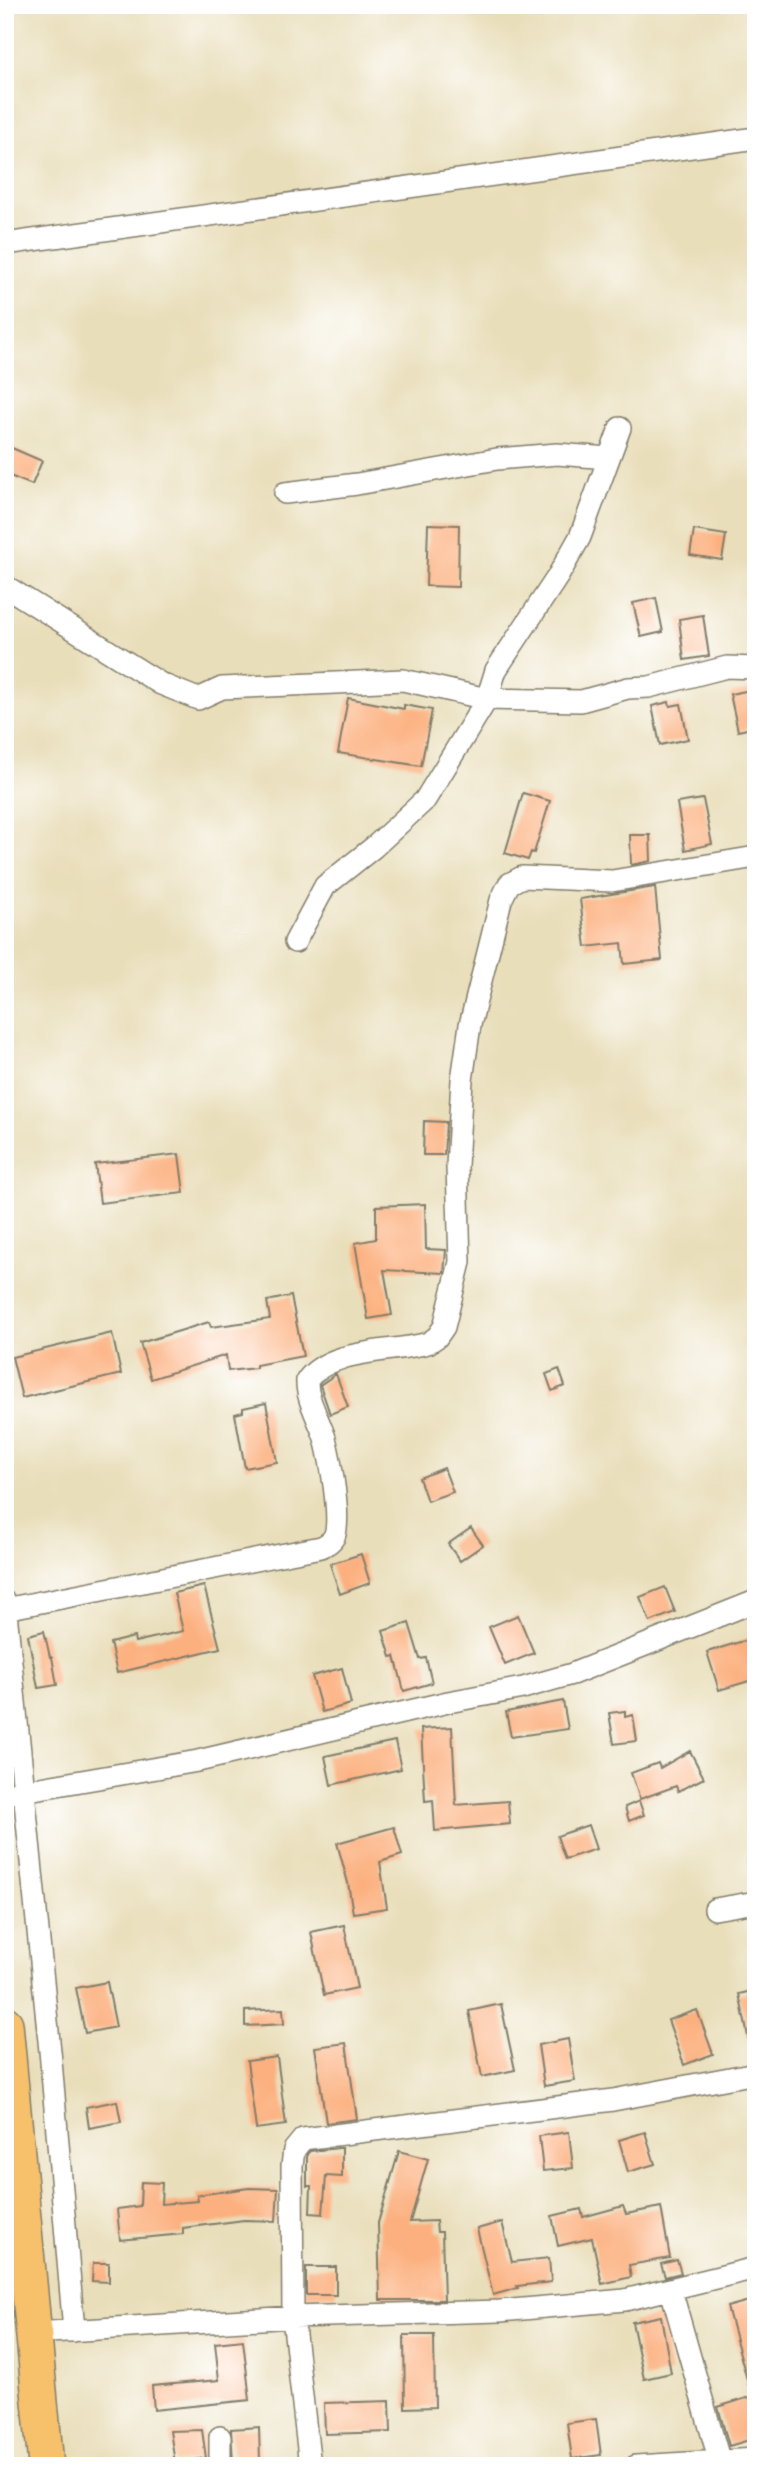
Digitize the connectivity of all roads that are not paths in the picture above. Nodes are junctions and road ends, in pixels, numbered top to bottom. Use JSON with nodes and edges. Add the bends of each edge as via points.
{"nodes":[{"id":1,"x":756,"y":138,"type":"edge"},
{"id":2,"x":5,"y":244,"type":"edge"},
{"id":3,"x":620,"y":428,"type":"dead end"},
{"id":4,"x":609,"y":458,"type":"junction"},
{"id":5,"x":285,"y":493,"type":"dead end"},
{"id":6,"x":5,"y":586,"type":"edge"},
{"id":7,"x":756,"y":668,"type":"edge"},
{"id":8,"x":487,"y":699,"type":"junction"},
{"id":9,"x":756,"y":857,"type":"edge"},
{"id":10,"x":295,"y":943,"type":"dead end"},
{"id":11,"x":756,"y":1601,"type":"edge"},
{"id":12,"x":5,"y":1602,"type":"edge"},
{"id":13,"x":6,"y":1609,"type":"edge"},
{"id":14,"x":15,"y":1792,"type":"edge"},
{"id":15,"x":756,"y":1902,"type":"edge"},
{"id":16,"x":715,"y":1909,"type":"dead end"},
{"id":17,"x":5,"y":2024,"type":"edge"},
{"id":18,"x":756,"y":2073,"type":"edge"},
{"id":19,"x":756,"y":2268,"type":"edge"},
{"id":20,"x":671,"y":2290,"type":"junction"},
{"id":21,"x":293,"y":2317,"type":"junction"},
{"id":22,"x":74,"y":2331,"type":"junction"},
{"id":23,"x":34,"y":2333,"type":"junction"},
{"id":24,"x":220,"y":2437,"type":"dead end"},
{"id":25,"x":756,"y":2459,"type":"edge"},
{"id":26,"x":721,"y":2464,"type":"edge"},
{"id":27,"x":46,"y":2466,"type":"edge"},
{"id":28,"x":220,"y":2466,"type":"edge"},
{"id":29,"x":310,"y":2466,"type":"edge"},
{"id":30,"x":636,"y":2466,"type":"edge"}],
"edges":[{"from":1,"to":2,"type":"street"},
{"from":3,"to":4,"type":"street"},
{"from":4,"to":5,"type":"street","via":[[557,454],[497,460]]},
{"from":4,"to":8,"type":"street","via":[[580,537],[496,670]]},
{"from":6,"to":8,"type":"street","via":[[161,684],[198,699],[222,688],[403,680]]},
{"from":7,"to":8,"type":"street","via":[[727,667],[581,701]]},
{"from":8,"to":10,"type":"street","via":[[425,800],[325,886]]},
{"from":9,"to":13,"type":"street","via":[[612,881],[522,877],[509,884],[470,1026],[462,1080],[457,1166],[460,1262],[444,1327],[428,1343],[338,1359],[320,1366],[307,1380],[325,1439],[337,1504],[332,1540],[321,1547]]},
{"from":11,"to":14,"type":"street","via":[[572,1674],[523,1688],[198,1761]]},
{"from":12,"to":13,"type":"street"},
{"from":13,"to":14,"type":"street"},
{"from":14,"to":22,"type":"street"},
{"from":15,"to":16,"type":"street"},
{"from":17,"to":23,"type":"highway"},
{"from":18,"to":21,"type":"street","via":[[613,2100],[303,2139],[294,2150],[292,2166]]},
{"from":19,"to":20,"type":"street"},
{"from":20,"to":21,"type":"street","via":[[625,2300],[499,2311]]},
{"from":20,"to":26,"type":"street"},
{"from":21,"to":22,"type":"street"},
{"from":21,"to":29,"type":"street"},
{"from":22,"to":23,"type":"street"},
{"from":23,"to":27,"type":"highway"},
{"from":24,"to":28,"type":"street"},
{"from":25,"to":26,"type":"street"},
{"from":26,"to":30,"type":"street"}]}
